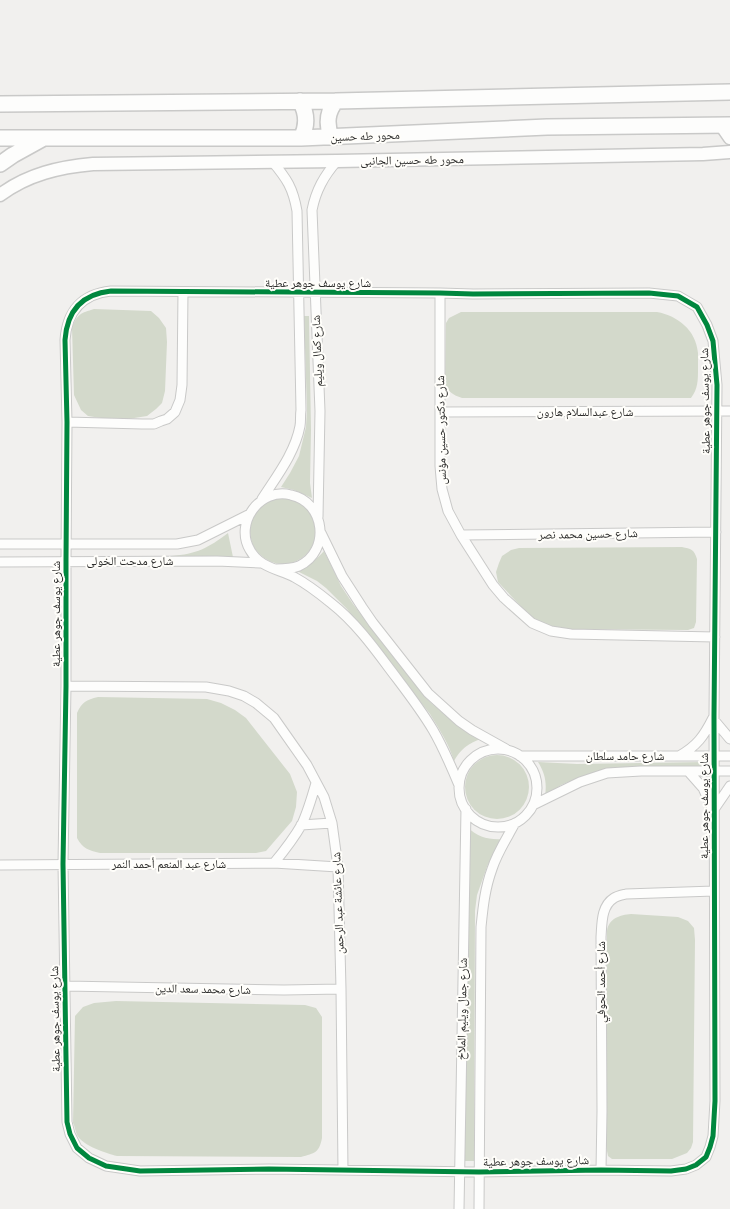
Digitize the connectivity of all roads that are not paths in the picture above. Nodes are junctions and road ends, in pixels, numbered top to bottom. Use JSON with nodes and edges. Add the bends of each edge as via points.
{"nodes":[{"id":1,"x":730,"y":92,"type":"edge"},
{"id":2,"x":336,"y":100,"type":"junction"},
{"id":3,"x":300,"y":101,"type":"junction"},
{"id":4,"x":0,"y":104,"type":"edge"},
{"id":5,"x":727,"y":129,"type":"edge"},
{"id":6,"x":331,"y":137,"type":"junction"},
{"id":7,"x":0,"y":138,"type":"edge"},
{"id":8,"x":46,"y":138,"type":"junction"},
{"id":9,"x":300,"y":138,"type":"junction"},
{"id":10,"x":730,"y":152,"type":"edge"},
{"id":11,"x":337,"y":161,"type":"junction"},
{"id":12,"x":272,"y":162,"type":"junction"},
{"id":13,"x":0,"y":164,"type":"edge"},
{"id":14,"x":0,"y":195,"type":"edge"},
{"id":15,"x":182,"y":292,"type":"junction"},
{"id":16,"x":298,"y":292,"type":"junction"},
{"id":17,"x":315,"y":293,"type":"junction"},
{"id":18,"x":440,"y":293,"type":"junction"},
{"id":19,"x":440,"y":412,"type":"junction"},
{"id":20,"x":716,"y":412,"type":"junction"},
{"id":21,"x":730,"y":412,"type":"edge"},
{"id":22,"x":67,"y":422,"type":"junction"},
{"id":23,"x":262,"y":500,"type":"junction"},
{"id":24,"x":248,"y":515,"type":"junction"},
{"id":25,"x":318,"y":517,"type":"junction"},
{"id":26,"x":321,"y":532,"type":"junction"},
{"id":27,"x":716,"y":532,"type":"junction"},
{"id":28,"x":461,"y":535,"type":"junction"},
{"id":29,"x":0,"y":544,"type":"edge"},
{"id":30,"x":66,"y":545,"type":"junction"},
{"id":31,"x":66,"y":561,"type":"junction"},
{"id":32,"x":0,"y":562,"type":"edge"},
{"id":33,"x":260,"y":563,"type":"junction"},
{"id":34,"x":276,"y":569,"type":"junction"},
{"id":35,"x":715,"y":637,"type":"junction"},
{"id":36,"x":66,"y":686,"type":"junction"},
{"id":37,"x":714,"y":718,"type":"junction"},
{"id":38,"x":730,"y":739,"type":"edge"},
{"id":39,"x":506,"y":749,"type":"junction"},
{"id":40,"x":520,"y":756,"type":"junction"},
{"id":41,"x":678,"y":756,"type":"junction"},
{"id":42,"x":714,"y":756,"type":"junction"},
{"id":43,"x":730,"y":756,"type":"edge"},
{"id":44,"x":688,"y":771,"type":"junction"},
{"id":45,"x":714,"y":771,"type":"junction"},
{"id":46,"x":730,"y":771,"type":"edge"},
{"id":47,"x":316,"y":783,"type":"junction"},
{"id":48,"x":459,"y":785,"type":"junction"},
{"id":49,"x":730,"y":786,"type":"edge"},
{"id":50,"x":533,"y":805,"type":"junction"},
{"id":51,"x":466,"y":809,"type":"junction"},
{"id":52,"x":714,"y":811,"type":"junction"},
{"id":53,"x":332,"y":823,"type":"junction"},
{"id":54,"x":514,"y":823,"type":"junction"},
{"id":55,"x":301,"y":825,"type":"junction"},
{"id":56,"x":274,"y":863,"type":"junction"},
{"id":57,"x":63,"y":864,"type":"junction"},
{"id":58,"x":0,"y":865,"type":"edge"},
{"id":59,"x":338,"y":867,"type":"junction"},
{"id":60,"x":714,"y":891,"type":"junction"},
{"id":61,"x":65,"y":986,"type":"junction"},
{"id":62,"x":341,"y":989,"type":"junction"},
{"id":63,"x":343,"y":1170,"type":"junction"},
{"id":64,"x":601,"y":1170,"type":"junction"},
{"id":65,"x":460,"y":1171,"type":"junction"},
{"id":66,"x":479,"y":1172,"type":"junction"},
{"id":67,"x":459,"y":1209,"type":"edge"},
{"id":68,"x":479,"y":1209,"type":"edge"}],
"edges":[{"from":1,"to":2,"type":"main road"},
{"from":2,"to":3,"type":"main road"},
{"from":2,"to":6,"type":"main road","via":[[328,114]]},
{"from":3,"to":4,"type":"main road"},
{"from":3,"to":9,"type":"main road","via":[[306,123]]},
{"from":5,"to":6,"type":"main road","name":"محور طه حسين","via":[[547,127]]},
{"from":6,"to":9,"type":"main road","name":"محور طه حسين"},
{"from":7,"to":8,"type":"main road","name":"محور طه حسين"},
{"from":8,"to":9,"type":"main road","name":"محور طه حسين"},
{"from":8,"to":13,"type":"main road"},
{"from":10,"to":11,"type":"street","name":"محور طه حسين الجانبى"},
{"from":11,"to":12,"type":"street","name":"محور طه حسين الجانبى"},
{"from":11,"to":17,"type":"street","name":"شارع كمال ويليم","via":[[321,182],[312,210]]},
{"from":12,"to":14,"type":"street","name":"محور طه حسين الجانبى","via":[[72,166],[28,178]]},
{"from":12,"to":16,"type":"street","name":"شارع كمال ويليم","via":[[290,185],[297,211]]},
{"from":15,"to":16,"type":"street","name":"شارع يوسف جوهر عطية"},
{"from":15,"to":22,"type":"street","name":"شارع يوسف جوهر عطية","via":[[103,292],[79,304],[66,329]]},
{"from":15,"to":22,"type":"street","via":[[182,385],[175,412],[168,419],[154,424]]},
{"from":16,"to":17,"type":"street","name":"شارع يوسف جوهر عطية"},
{"from":16,"to":23,"type":"street","name":"شارع كمال ويليم","via":[[300,426],[286,462]]},
{"from":17,"to":18,"type":"street","name":"شارع يوسف جوهر عطية"},
{"from":17,"to":25,"type":"street","name":"شارع كمال ويليم","via":[[320,411]]},
{"from":18,"to":19,"type":"street","name":"شارع دكتور حسين مؤنس"},
{"from":18,"to":20,"type":"street","name":"شارع يوسف جوهر عطية","via":[[649,293],[678,296],[697,308],[713,341]]},
{"from":19,"to":20,"type":"street","name":"شارع عبدالسلام هارون"},
{"from":19,"to":28,"type":"street","name":"شارع دكتور حسين مؤنس","via":[[442,489],[448,511]]},
{"from":20,"to":21,"type":"street","name":"شارع عبدالسلام هارون"},
{"from":20,"to":27,"type":"street","name":"شارع يوسف جوهر عطية"},
{"from":22,"to":30,"type":"street","name":"شارع يوسف جوهر عطية"},
{"from":23,"to":24,"type":"street"},
{"from":23,"to":25,"type":"street","via":[[290,494],[306,502]]},
{"from":24,"to":30,"type":"street","name":"شارع مدحت الخولى","via":[[188,543]]},
{"from":24,"to":33,"type":"street","via":[[245,539]]},
{"from":25,"to":26,"type":"street"},
{"from":26,"to":34,"type":"street","via":[[319,543],[307,561],[287,569]]},
{"from":26,"to":39,"type":"street","via":[[342,576],[362,607],[428,693],[459,721]]},
{"from":27,"to":28,"type":"street","name":"شارع حسين محمد نصر"},
{"from":27,"to":35,"type":"street","name":"شارع يوسف جوهر عطية"},
{"from":28,"to":35,"type":"street","name":"شارع دكتور حسين مؤنس","via":[[504,598],[532,623],[551,631]]},
{"from":29,"to":30,"type":"street","name":"شارع مدحت الخولى"},
{"from":30,"to":31,"type":"street","name":"شارع يوسف جوهر عطية"},
{"from":31,"to":32,"type":"street","name":"شارع مدحت الخولى"},
{"from":31,"to":33,"type":"street","name":"شارع مدحت الخولى"},
{"from":31,"to":36,"type":"street","name":"شارع يوسف جوهر عطية"},
{"from":33,"to":34,"type":"street"},
{"from":34,"to":48,"type":"street","via":[[294,577],[333,604],[361,633],[428,722]]},
{"from":35,"to":37,"type":"street","name":"شارع يوسف جوهر عطية"},
{"from":36,"to":47,"type":"street","name":"شارع عائشة عبد الرحمن","via":[[206,687],[244,696],[274,718]]},
{"from":36,"to":57,"type":"street","name":"شارع يوسف جوهر عطية"},
{"from":37,"to":38,"type":"street"},
{"from":37,"to":41,"type":"street","via":[[700,740]]},
{"from":37,"to":42,"type":"street","name":"شارع يوسف جوهر عطية"},
{"from":39,"to":40,"type":"street"},
{"from":39,"to":48,"type":"street","via":[[489,750],[474,756],[464,769]]},
{"from":40,"to":41,"type":"street","name":"شارع حامد سلطان"},
{"from":40,"to":50,"type":"street","via":[[528,763],[537,784]]},
{"from":41,"to":42,"type":"street","name":"شارع حامد سلطان"},
{"from":42,"to":43,"type":"street","name":"شارع حامد سلطان"},
{"from":42,"to":45,"type":"street","name":"شارع يوسف جوهر عطية"},
{"from":44,"to":45,"type":"street","name":"شارع حامد سلطان"},
{"from":44,"to":50,"type":"street","name":"شارع حامد سلطان","via":[[607,773]]},
{"from":44,"to":52,"type":"street","via":[[703,788]]},
{"from":45,"to":46,"type":"street","name":"شارع حامد سلطان"},
{"from":45,"to":52,"type":"street","name":"شارع يوسف جوهر عطية"},
{"from":47,"to":53,"type":"street","name":"شارع عائشة عبد الرحمن"},
{"from":47,"to":55,"type":"street"},
{"from":48,"to":51,"type":"street"},
{"from":49,"to":52,"type":"street"},
{"from":50,"to":54,"type":"street"},
{"from":51,"to":54,"type":"street","via":[[487,825]]},
{"from":51,"to":65,"type":"street","name":"شارع جمال ويليم الملاخ"},
{"from":52,"to":60,"type":"street","name":"شارع يوسف جوهر عطية"},
{"from":53,"to":55,"type":"street"},
{"from":53,"to":59,"type":"street","name":"شارع عائشة عبد الرحمن"},
{"from":54,"to":66,"type":"street","name":"شارع جمال ويليم الملاخ","via":[[492,868],[482,909]]},
{"from":55,"to":56,"type":"street"},
{"from":56,"to":57,"type":"street","name":"شارع عبد المنعم أحمد النمر"},
{"from":56,"to":59,"type":"street","name":"شارع عبد المنعم أحمد النمر"},
{"from":57,"to":58,"type":"street","name":"شارع عبد المنعم أحمد النمر"},
{"from":57,"to":61,"type":"street","name":"شارع يوسف جوهر عطية"},
{"from":59,"to":62,"type":"street","name":"شارع عائشة عبد الرحمن"},
{"from":60,"to":64,"type":"street","name":"شارع يوسف جوهر عطية","via":[[715,1101],[710,1147],[706,1156],[686,1169]]},
{"from":60,"to":64,"type":"street","name":"شارع أحمد الحوفي","via":[[626,894],[613,898],[606,906],[600,937]]},
{"from":61,"to":62,"type":"street","name":"شارع محمد سعد الدين"},
{"from":61,"to":63,"type":"street","name":"شارع يوسف جوهر عطية","via":[[67,1122],[77,1148],[88,1158],[106,1166],[140,1171]]},
{"from":62,"to":63,"type":"street","name":"شارع عائشة عبد الرحمن"},
{"from":63,"to":65,"type":"street","name":"شارع يوسف جوهر عطية"},
{"from":64,"to":66,"type":"street","name":"شارع يوسف جوهر عطية"},
{"from":65,"to":66,"type":"street","name":"شارع يوسف جوهر عطية"},
{"from":65,"to":67,"type":"street","name":"شارع جمال ويليم الملاخ"},
{"from":66,"to":68,"type":"street","name":"شارع جمال ويليم الملاخ"}]}
